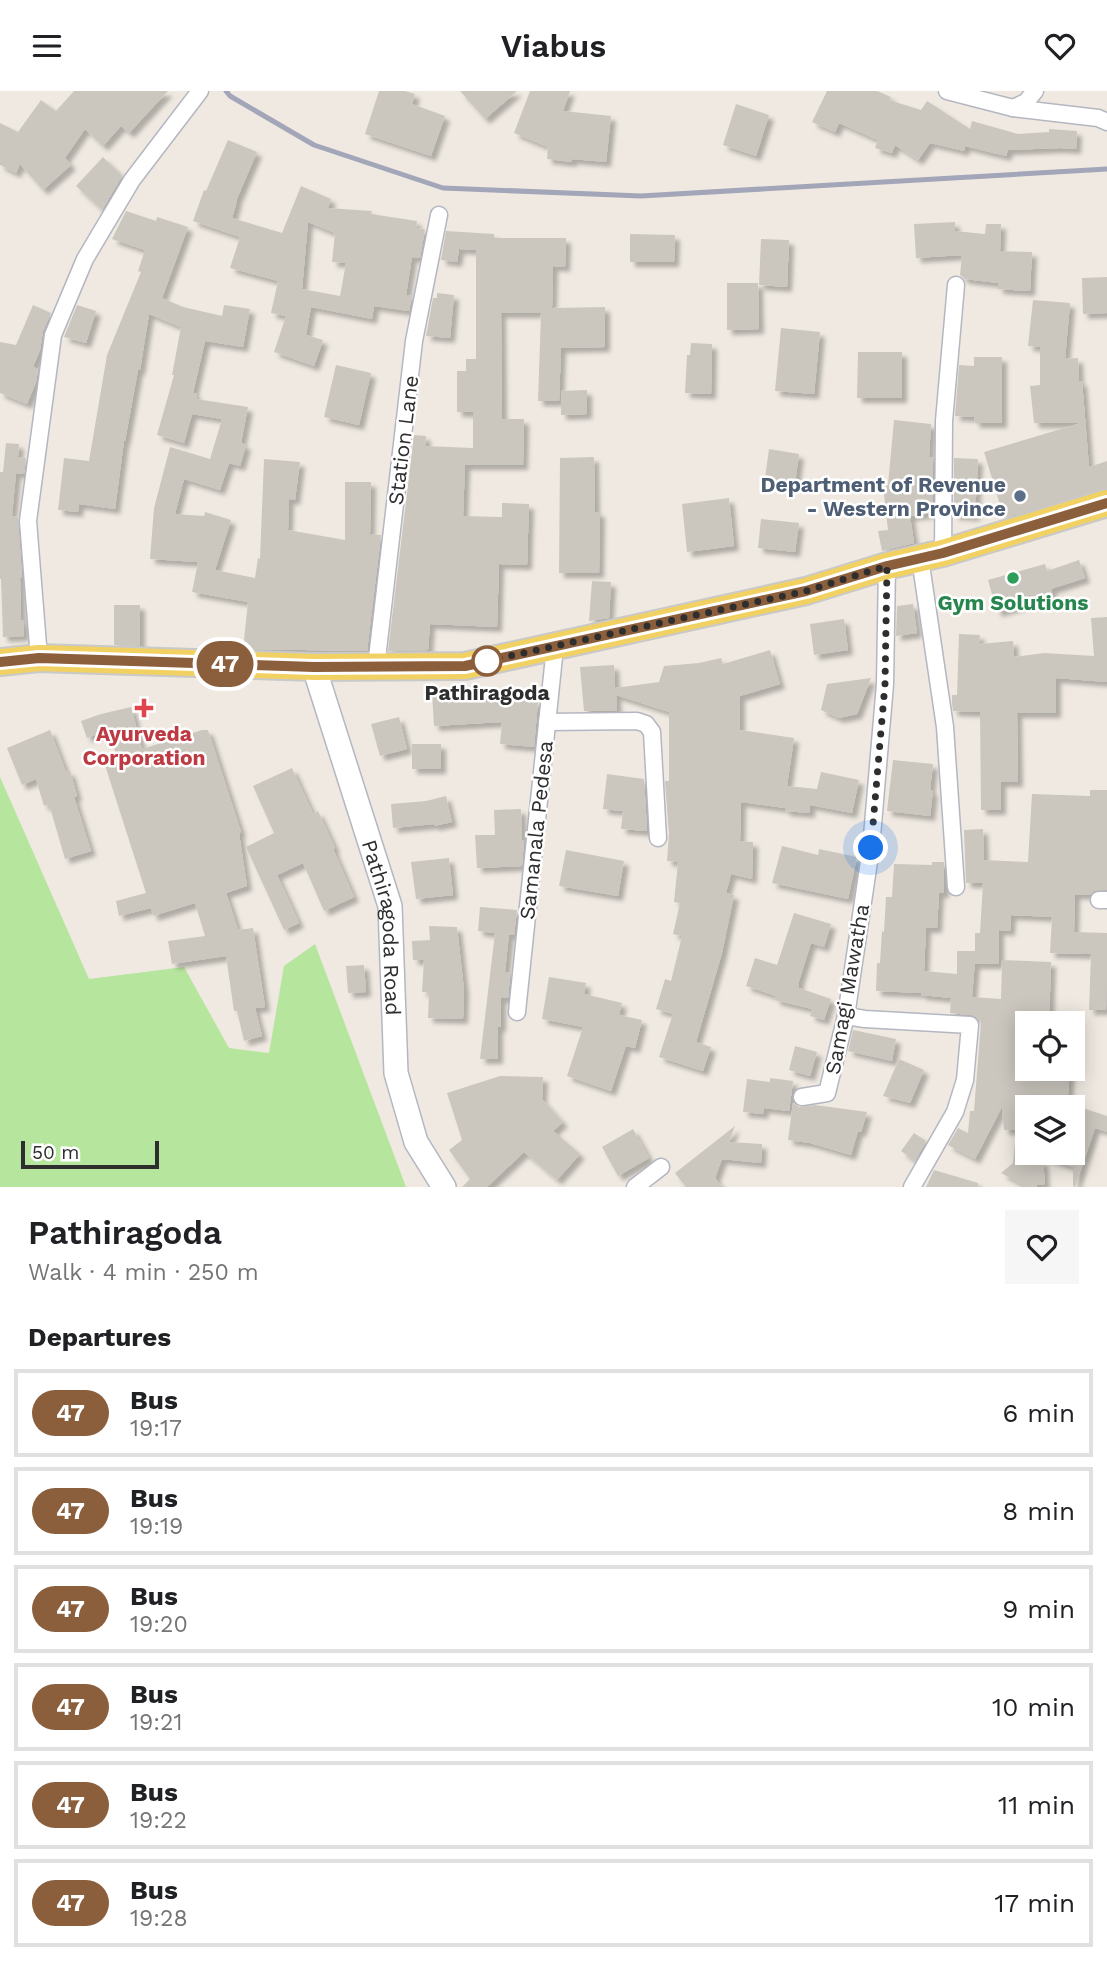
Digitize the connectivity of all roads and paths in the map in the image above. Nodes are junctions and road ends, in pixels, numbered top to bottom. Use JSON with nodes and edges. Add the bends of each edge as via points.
{"nodes":[{"id":1,"x":200,"y":91,"type":"edge"},
{"id":2,"x":947,"y":91,"type":"edge"},
{"id":3,"x":1035,"y":91,"type":"edge"},
{"id":4,"x":1013,"y":108,"type":"junction"},
{"id":5,"x":1107,"y":122,"type":"edge"},
{"id":6,"x":439,"y":215,"type":"dead end"},
{"id":7,"x":956,"y":285,"type":"dead end"},
{"id":8,"x":1107,"y":503,"type":"edge"},
{"id":9,"x":932,"y":556,"type":"junction"},
{"id":10,"x":887,"y":566,"type":"junction"},
{"id":11,"x":555,"y":647,"type":"junction"},
{"id":12,"x":39,"y":658,"type":"junction"},
{"id":13,"x":0,"y":662,"type":"edge"},
{"id":14,"x":314,"y":667,"type":"junction"},
{"id":15,"x":376,"y":667,"type":"junction"},
{"id":16,"x":547,"y":722,"type":"junction"},
{"id":17,"x":658,"y":838,"type":"dead end"},
{"id":18,"x":956,"y":887,"type":"dead end"},
{"id":19,"x":517,"y":1012,"type":"dead end"},
{"id":20,"x":846,"y":1016,"type":"junction"},
{"id":21,"x":802,"y":1097,"type":"dead end"},
{"id":22,"x":661,"y":1167,"type":"dead end"},
{"id":23,"x":444,"y":1187,"type":"edge"},
{"id":24,"x":635,"y":1187,"type":"edge"},
{"id":25,"x":912,"y":1187,"type":"edge"}],
"edges":[{"from":1,"to":12,"type":"street","via":[[132,180],[85,259],[53,335],[27,521]]},
{"from":2,"to":4,"type":"street"},
{"from":3,"to":4,"type":"street"},
{"from":4,"to":5,"type":"street"},
{"from":6,"to":15,"type":"street","name":"Station Lane","via":[[414,341]]},
{"from":7,"to":9,"type":"street"},
{"from":8,"to":9,"type":"main road"},
{"from":9,"to":10,"type":"main road"},
{"from":9,"to":18,"type":"street"},
{"from":10,"to":11,"type":"main road","via":[[806,591]]},
{"from":10,"to":20,"type":"street","name":"Samagi Mawatha","via":[[885,684],[871,848]]},
{"from":11,"to":15,"type":"main road","via":[[465,666]]},
{"from":11,"to":16,"type":"street","name":"Samanala Pedesa"},
{"from":12,"to":13,"type":"main road"},
{"from":12,"to":14,"type":"main road"},
{"from":14,"to":15,"type":"main road"},
{"from":14,"to":23,"type":"street","name":"Pathiragoda Road","via":[[390,906],[396,1073],[416,1142]]},
{"from":16,"to":17,"type":"street","via":[[646,724],[652,732]]},
{"from":16,"to":19,"type":"street","name":"Samanala Pedesa"},
{"from":20,"to":21,"type":"street","name":"Samagi Mawatha","via":[[827,1093]]},
{"from":20,"to":25,"type":"street","via":[[970,1025],[965,1080],[955,1112]]},
{"from":22,"to":24,"type":"street"}]}
